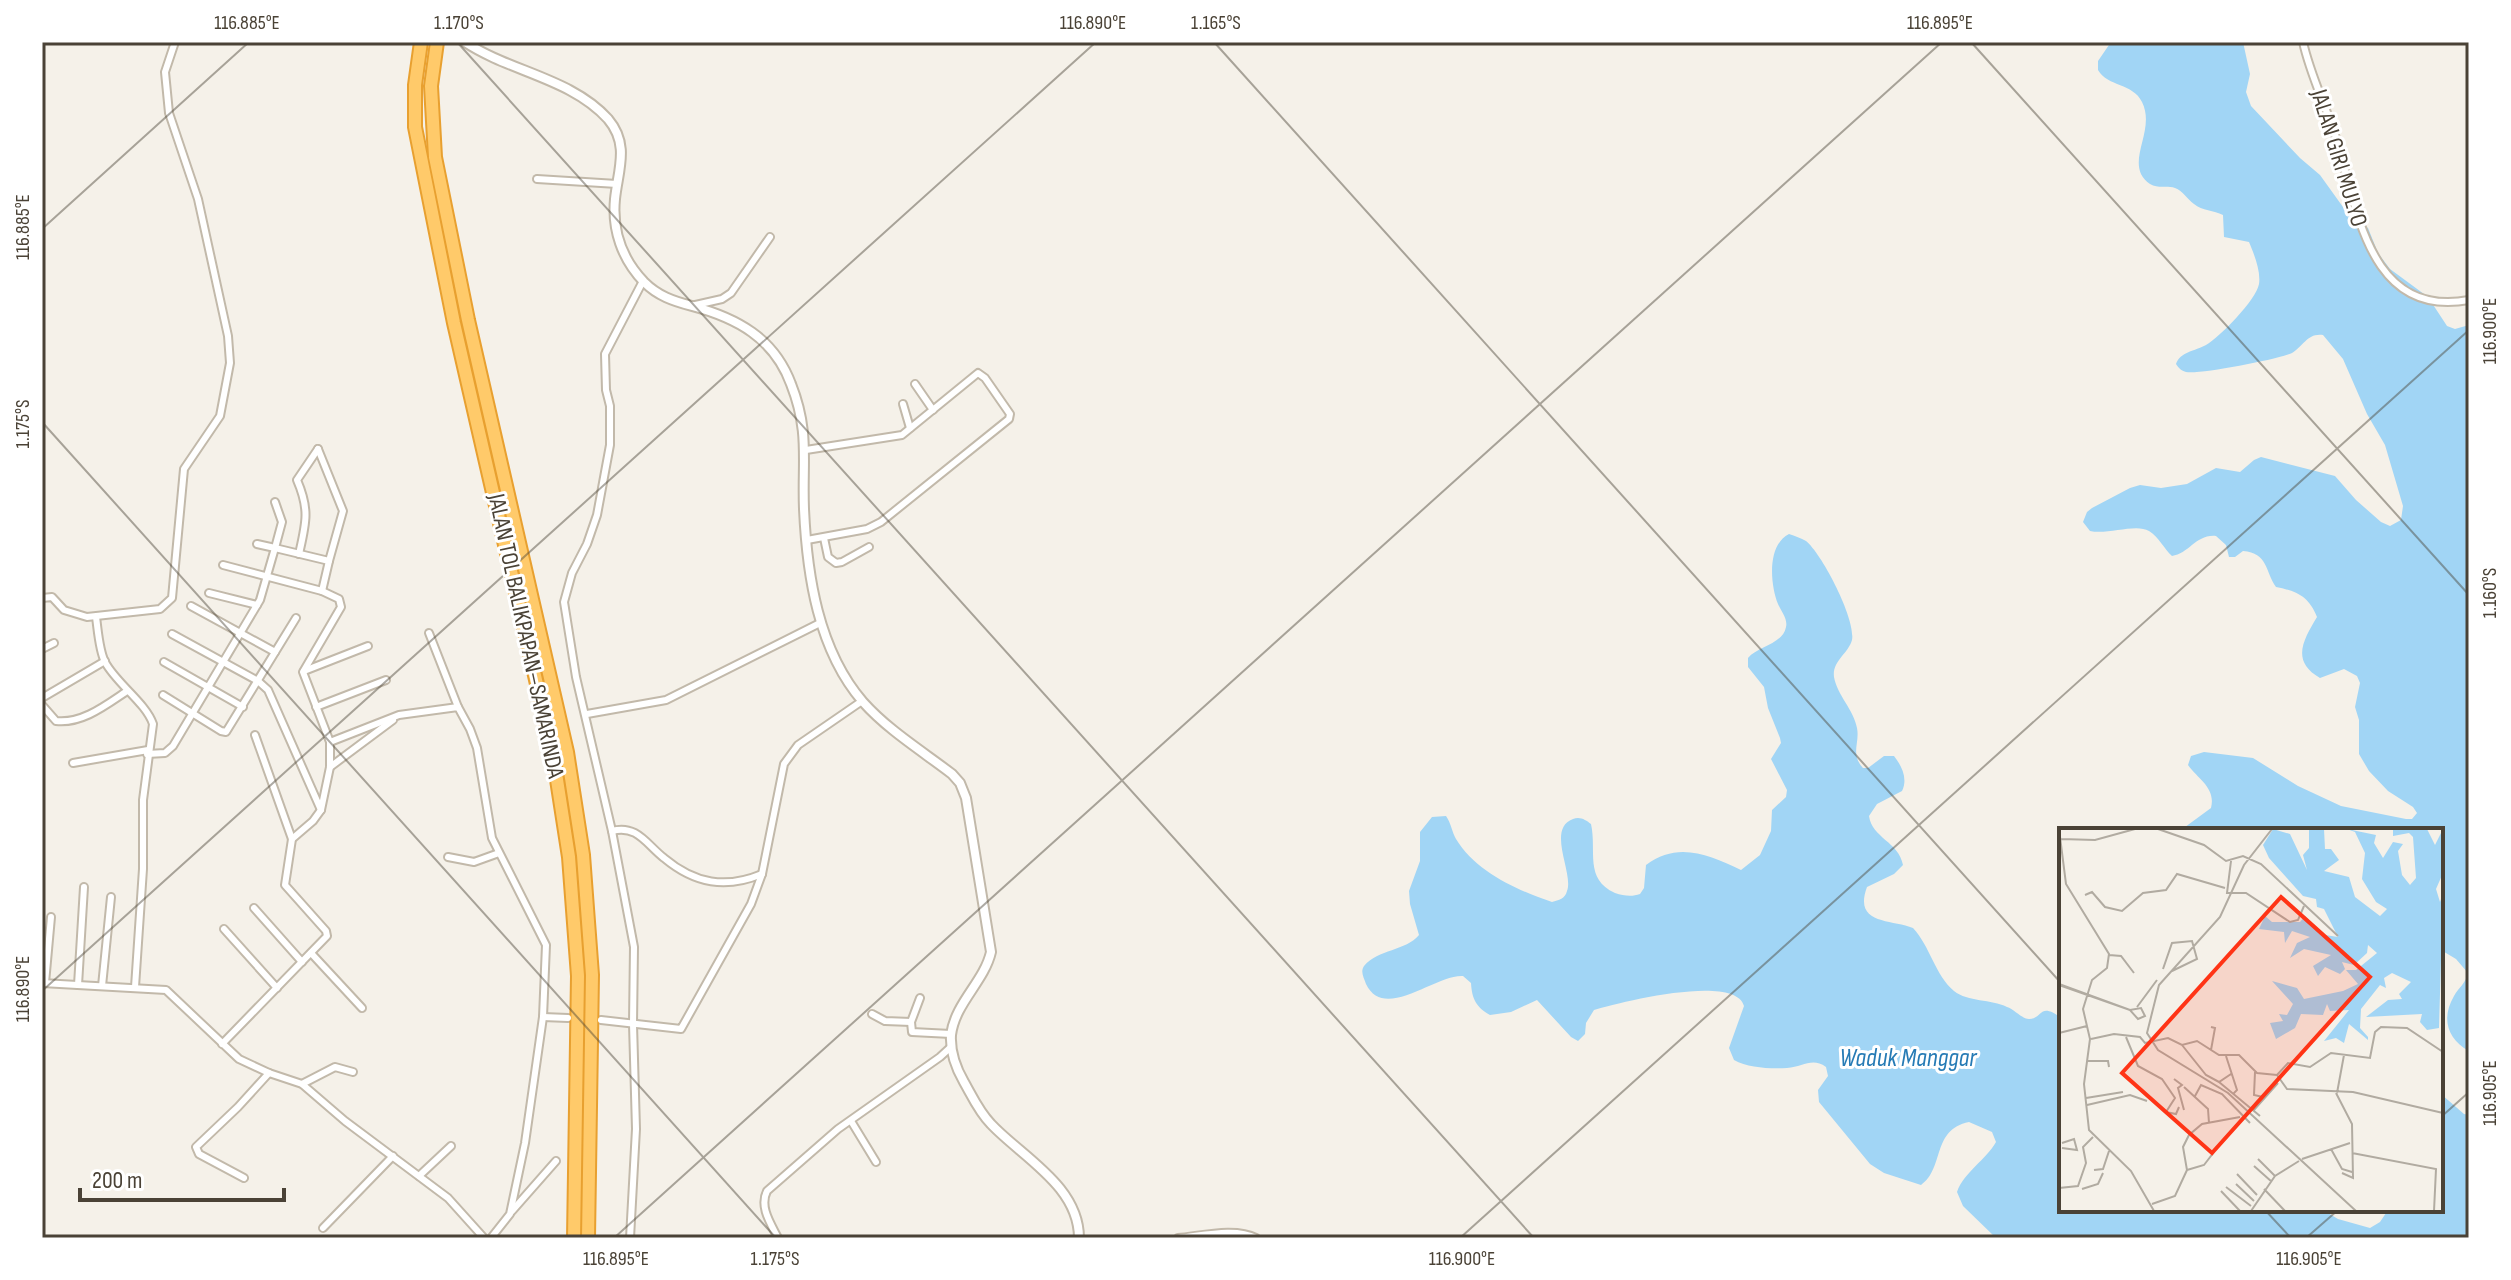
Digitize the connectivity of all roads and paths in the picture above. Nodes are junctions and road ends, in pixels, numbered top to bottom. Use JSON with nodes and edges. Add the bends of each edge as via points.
{"nodes":[{"id":1,"x":175,"y":42,"type":"edge"},
{"id":2,"x":421,"y":42,"type":"edge"},
{"id":3,"x":437,"y":42,"type":"edge"},
{"id":4,"x":465,"y":42,"type":"edge"},
{"id":5,"x":2303,"y":42,"type":"edge"},
{"id":6,"x":537,"y":179,"type":"dead end"},
{"id":7,"x":617,"y":184,"type":"junction"},
{"id":8,"x":770,"y":237,"type":"dead end"},
{"id":9,"x":643,"y":281,"type":"junction"},
{"id":10,"x":2469,"y":300,"type":"edge"},
{"id":11,"x":691,"y":306,"type":"junction"},
{"id":12,"x":915,"y":384,"type":"dead end"},
{"id":13,"x":903,"y":404,"type":"dead end"},
{"id":14,"x":933,"y":410,"type":"junction"},
{"id":15,"x":910,"y":428,"type":"junction"},
{"id":16,"x":806,"y":450,"type":"junction"},
{"id":17,"x":275,"y":502,"type":"dead end"},
{"id":18,"x":824,"y":538,"type":"junction"},
{"id":19,"x":807,"y":540,"type":"junction"},
{"id":20,"x":257,"y":544,"type":"dead end"},
{"id":21,"x":869,"y":547,"type":"dead end"},
{"id":22,"x":275,"y":548,"type":"junction"},
{"id":23,"x":299,"y":554,"type":"junction"},
{"id":24,"x":329,"y":561,"type":"junction"},
{"id":25,"x":223,"y":565,"type":"dead end"},
{"id":26,"x":266,"y":578,"type":"junction"},
{"id":27,"x":322,"y":591,"type":"junction"},
{"id":28,"x":209,"y":593,"type":"dead end"},
{"id":29,"x":42,"y":598,"type":"edge"},
{"id":30,"x":257,"y":605,"type":"junction"},
{"id":31,"x":191,"y":606,"type":"dead end"},
{"id":32,"x":96,"y":617,"type":"junction"},
{"id":33,"x":296,"y":618,"type":"dead end"},
{"id":34,"x":820,"y":623,"type":"junction"},
{"id":35,"x":239,"y":633,"type":"junction"},
{"id":36,"x":429,"y":633,"type":"dead end"},
{"id":37,"x":172,"y":634,"type":"dead end"},
{"id":38,"x":54,"y":643,"type":"dead end"},
{"id":39,"x":368,"y":646,"type":"dead end"},
{"id":40,"x":42,"y":649,"type":"edge"},
{"id":41,"x":275,"y":652,"type":"junction"},
{"id":42,"x":105,"y":661,"type":"junction"},
{"id":43,"x":164,"y":662,"type":"dead end"},
{"id":44,"x":222,"y":662,"type":"junction"},
{"id":45,"x":303,"y":672,"type":"junction"},
{"id":46,"x":386,"y":680,"type":"dead end"},
{"id":47,"x":258,"y":681,"type":"junction"},
{"id":48,"x":207,"y":688,"type":"junction"},
{"id":49,"x":127,"y":691,"type":"junction"},
{"id":50,"x":163,"y":695,"type":"dead end"},
{"id":51,"x":42,"y":698,"type":"edge"},
{"id":52,"x":862,"y":701,"type":"junction"},
{"id":53,"x":42,"y":705,"type":"edge"},
{"id":54,"x":243,"y":707,"type":"junction"},
{"id":55,"x":316,"y":707,"type":"junction"},
{"id":56,"x":458,"y":707,"type":"junction"},
{"id":57,"x":192,"y":714,"type":"junction"},
{"id":58,"x":587,"y":714,"type":"junction"},
{"id":59,"x":399,"y":715,"type":"junction"},
{"id":60,"x":255,"y":735,"type":"dead end"},
{"id":61,"x":330,"y":742,"type":"junction"},
{"id":62,"x":148,"y":752,"type":"junction"},
{"id":63,"x":73,"y":763,"type":"dead end"},
{"id":64,"x":330,"y":767,"type":"junction"},
{"id":65,"x":321,"y":810,"type":"junction"},
{"id":66,"x":612,"y":831,"type":"junction"},
{"id":67,"x":292,"y":839,"type":"junction"},
{"id":68,"x":499,"y":853,"type":"junction"},
{"id":69,"x":448,"y":857,"type":"dead end"},
{"id":70,"x":762,"y":874,"type":"junction"},
{"id":71,"x":84,"y":887,"type":"dead end"},
{"id":72,"x":111,"y":897,"type":"dead end"},
{"id":73,"x":254,"y":908,"type":"dead end"},
{"id":74,"x":51,"y":917,"type":"dead end"},
{"id":75,"x":224,"y":929,"type":"dead end"},
{"id":76,"x":311,"y":953,"type":"junction"},
{"id":77,"x":302,"y":962,"type":"junction"},
{"id":78,"x":43,"y":983,"type":"edge"},
{"id":79,"x":78,"y":985,"type":"junction"},
{"id":80,"x":102,"y":986,"type":"junction"},
{"id":81,"x":135,"y":987,"type":"junction"},
{"id":82,"x":277,"y":988,"type":"junction"},
{"id":83,"x":920,"y":998,"type":"dead end"},
{"id":84,"x":362,"y":1008,"type":"dead end"},
{"id":85,"x":872,"y":1014,"type":"dead end"},
{"id":86,"x":543,"y":1017,"type":"junction"},
{"id":87,"x":568,"y":1018,"type":"dead end"},
{"id":88,"x":601,"y":1020,"type":"dead end"},
{"id":89,"x":911,"y":1022,"type":"junction"},
{"id":90,"x":633,"y":1024,"type":"junction"},
{"id":91,"x":951,"y":1034,"type":"junction"},
{"id":92,"x":222,"y":1044,"type":"junction"},
{"id":93,"x":952,"y":1046,"type":"junction"},
{"id":94,"x":353,"y":1072,"type":"dead end"},
{"id":95,"x":269,"y":1073,"type":"junction"},
{"id":96,"x":302,"y":1084,"type":"junction"},
{"id":97,"x":851,"y":1121,"type":"junction"},
{"id":98,"x":451,"y":1146,"type":"dead end"},
{"id":99,"x":393,"y":1156,"type":"junction"},
{"id":100,"x":556,"y":1161,"type":"dead end"},
{"id":101,"x":876,"y":1162,"type":"dead end"},
{"id":102,"x":419,"y":1176,"type":"junction"},
{"id":103,"x":244,"y":1178,"type":"dead end"},
{"id":104,"x":510,"y":1214,"type":"junction"},
{"id":105,"x":323,"y":1228,"type":"dead end"},
{"id":106,"x":484,"y":1238,"type":"edge"},
{"id":107,"x":491,"y":1238,"type":"edge"},
{"id":108,"x":574,"y":1238,"type":"edge"},
{"id":109,"x":588,"y":1238,"type":"edge"},
{"id":110,"x":630,"y":1238,"type":"edge"},
{"id":111,"x":778,"y":1238,"type":"edge"},
{"id":112,"x":1081,"y":1238,"type":"edge"},
{"id":113,"x":1178,"y":1238,"type":"edge"},
{"id":114,"x":1256,"y":1238,"type":"edge"}],
"edges":[{"from":1,"to":32,"type":"street","via":[[165,72],[169,113],[198,199],[230,363],[220,416],[184,469],[172,598],[160,609]]},
{"from":2,"to":108,"type":"highway","name":"JALAN TOL BALIKPAPAN–SAMARINDA","via":[[415,127],[454,323],[553,754],[569,857],[578,976]]},
{"from":3,"to":109,"type":"highway","name":"JALAN TOL BALIKPAPAN–SAMARINDA","via":[[431,86],[435,157],[567,752],[583,855],[592,975]]},
{"from":4,"to":7,"type":"street","via":[[598,109],[616,129],[622,146]]},
{"from":5,"to":10,"type":"street","name":"JALAN GIRI MULYO","via":[[2370,248],[2390,278],[2413,295],[2448,303]]},
{"from":6,"to":7,"type":"street"},
{"from":7,"to":9,"type":"street","via":[[618,240]]},
{"from":8,"to":11,"type":"street","via":[[731,293]]},
{"from":9,"to":11,"type":"street","via":[[664,297]]},
{"from":9,"to":58,"type":"street","via":[[605,354],[610,445],[597,515],[564,602]]},
{"from":11,"to":16,"type":"street","via":[[742,324],[770,347],[791,382]]},
{"from":12,"to":14,"type":"street"},
{"from":13,"to":15,"type":"street"},
{"from":14,"to":15,"type":"street"},
{"from":14,"to":18,"type":"street","via":[[980,373],[1010,416],[875,526]]},
{"from":15,"to":16,"type":"street","via":[[899,436]]},
{"from":16,"to":19,"type":"street"},
{"from":17,"to":22,"type":"street","via":[[282,522]]},
{"from":18,"to":19,"type":"street"},
{"from":18,"to":21,"type":"street","via":[[828,557],[836,563]]},
{"from":19,"to":34,"type":"street"},
{"from":20,"to":22,"type":"street"},
{"from":22,"to":23,"type":"street"},
{"from":22,"to":26,"type":"street"},
{"from":23,"to":24,"type":"street"},
{"from":23,"to":24,"type":"street","via":[[306,506],[297,480],[318,449],[343,511]]},
{"from":24,"to":27,"type":"street"},
{"from":25,"to":26,"type":"street"},
{"from":26,"to":27,"type":"street"},
{"from":26,"to":30,"type":"street"},
{"from":27,"to":45,"type":"street","via":[[339,599],[341,607]]},
{"from":28,"to":30,"type":"street"},
{"from":29,"to":32,"type":"street","via":[[52,597],[71,614]]},
{"from":30,"to":35,"type":"street"},
{"from":31,"to":35,"type":"street"},
{"from":32,"to":42,"type":"street"},
{"from":33,"to":41,"type":"street"},
{"from":34,"to":52,"type":"street","via":[[838,666]]},
{"from":34,"to":58,"type":"street","via":[[666,700]]},
{"from":35,"to":41,"type":"street"},
{"from":35,"to":44,"type":"street"},
{"from":36,"to":56,"type":"street"},
{"from":37,"to":44,"type":"street"},
{"from":38,"to":40,"type":"street"},
{"from":39,"to":45,"type":"street"},
{"from":41,"to":47,"type":"street"},
{"from":42,"to":49,"type":"street"},
{"from":42,"to":51,"type":"street"},
{"from":43,"to":48,"type":"street"},
{"from":44,"to":47,"type":"street"},
{"from":44,"to":48,"type":"street"},
{"from":45,"to":55,"type":"street"},
{"from":46,"to":55,"type":"street"},
{"from":47,"to":54,"type":"street"},
{"from":47,"to":65,"type":"street","via":[[274,701]]},
{"from":48,"to":54,"type":"street"},
{"from":48,"to":57,"type":"street"},
{"from":49,"to":53,"type":"street","via":[[66,722],[56,721]]},
{"from":49,"to":62,"type":"street","via":[[151,717]]},
{"from":50,"to":57,"type":"street"},
{"from":52,"to":70,"type":"street","via":[[798,745],[784,764]]},
{"from":52,"to":91,"type":"street","via":[[952,774],[966,798],[991,952]]},
{"from":54,"to":57,"type":"street","via":[[224,733]]},
{"from":55,"to":61,"type":"street"},
{"from":56,"to":59,"type":"street"},
{"from":56,"to":68,"type":"street","via":[[477,748]]},
{"from":57,"to":62,"type":"street","via":[[168,752]]},
{"from":58,"to":66,"type":"street"},
{"from":59,"to":61,"type":"street"},
{"from":59,"to":64,"type":"street"},
{"from":60,"to":67,"type":"street"},
{"from":61,"to":64,"type":"street"},
{"from":62,"to":63,"type":"street"},
{"from":62,"to":81,"type":"street"},
{"from":64,"to":65,"type":"street"},
{"from":65,"to":67,"type":"street"},
{"from":66,"to":70,"type":"street","via":[[642,836],[662,857],[704,881],[723,885]]},
{"from":66,"to":90,"type":"street","via":[[634,947]]},
{"from":67,"to":76,"type":"street","via":[[286,888],[327,933]]},
{"from":68,"to":69,"type":"street","via":[[474,862]]},
{"from":68,"to":86,"type":"street","via":[[546,945]]},
{"from":70,"to":90,"type":"street","via":[[751,904],[681,1029]]},
{"from":71,"to":79,"type":"street"},
{"from":72,"to":80,"type":"street"},
{"from":73,"to":77,"type":"street"},
{"from":74,"to":78,"type":"street"},
{"from":75,"to":82,"type":"street"},
{"from":76,"to":77,"type":"street"},
{"from":76,"to":84,"type":"street"},
{"from":77,"to":82,"type":"street"},
{"from":78,"to":79,"type":"street"},
{"from":79,"to":80,"type":"street"},
{"from":80,"to":81,"type":"street"},
{"from":81,"to":92,"type":"street","via":[[166,990]]},
{"from":82,"to":92,"type":"street"},
{"from":83,"to":89,"type":"street"},
{"from":85,"to":89,"type":"street","via":[[885,1021]]},
{"from":86,"to":87,"type":"street"},
{"from":86,"to":104,"type":"street"},
{"from":88,"to":90,"type":"street"},
{"from":89,"to":91,"type":"street","via":[[915,1034]]},
{"from":90,"to":110,"type":"street","via":[[636,1129]]},
{"from":91,"to":93,"type":"street"},
{"from":92,"to":95,"type":"street"},
{"from":93,"to":97,"type":"street"},
{"from":93,"to":112,"type":"street","via":[[959,1074],[984,1116],[1052,1179]]},
{"from":94,"to":96,"type":"street","via":[[335,1067]]},
{"from":95,"to":96,"type":"street"},
{"from":95,"to":103,"type":"street","via":[[196,1147],[199,1154]]},
{"from":96,"to":99,"type":"street"},
{"from":97,"to":101,"type":"street"},
{"from":97,"to":111,"type":"street","via":[[764,1196]]},
{"from":98,"to":102,"type":"street"},
{"from":99,"to":102,"type":"street"},
{"from":99,"to":105,"type":"street"},
{"from":100,"to":104,"type":"street"},
{"from":102,"to":106,"type":"street","via":[[448,1198]]},
{"from":104,"to":107,"type":"street"},
{"from":113,"to":114,"type":"street","via":[[1233,1233]]}]}
